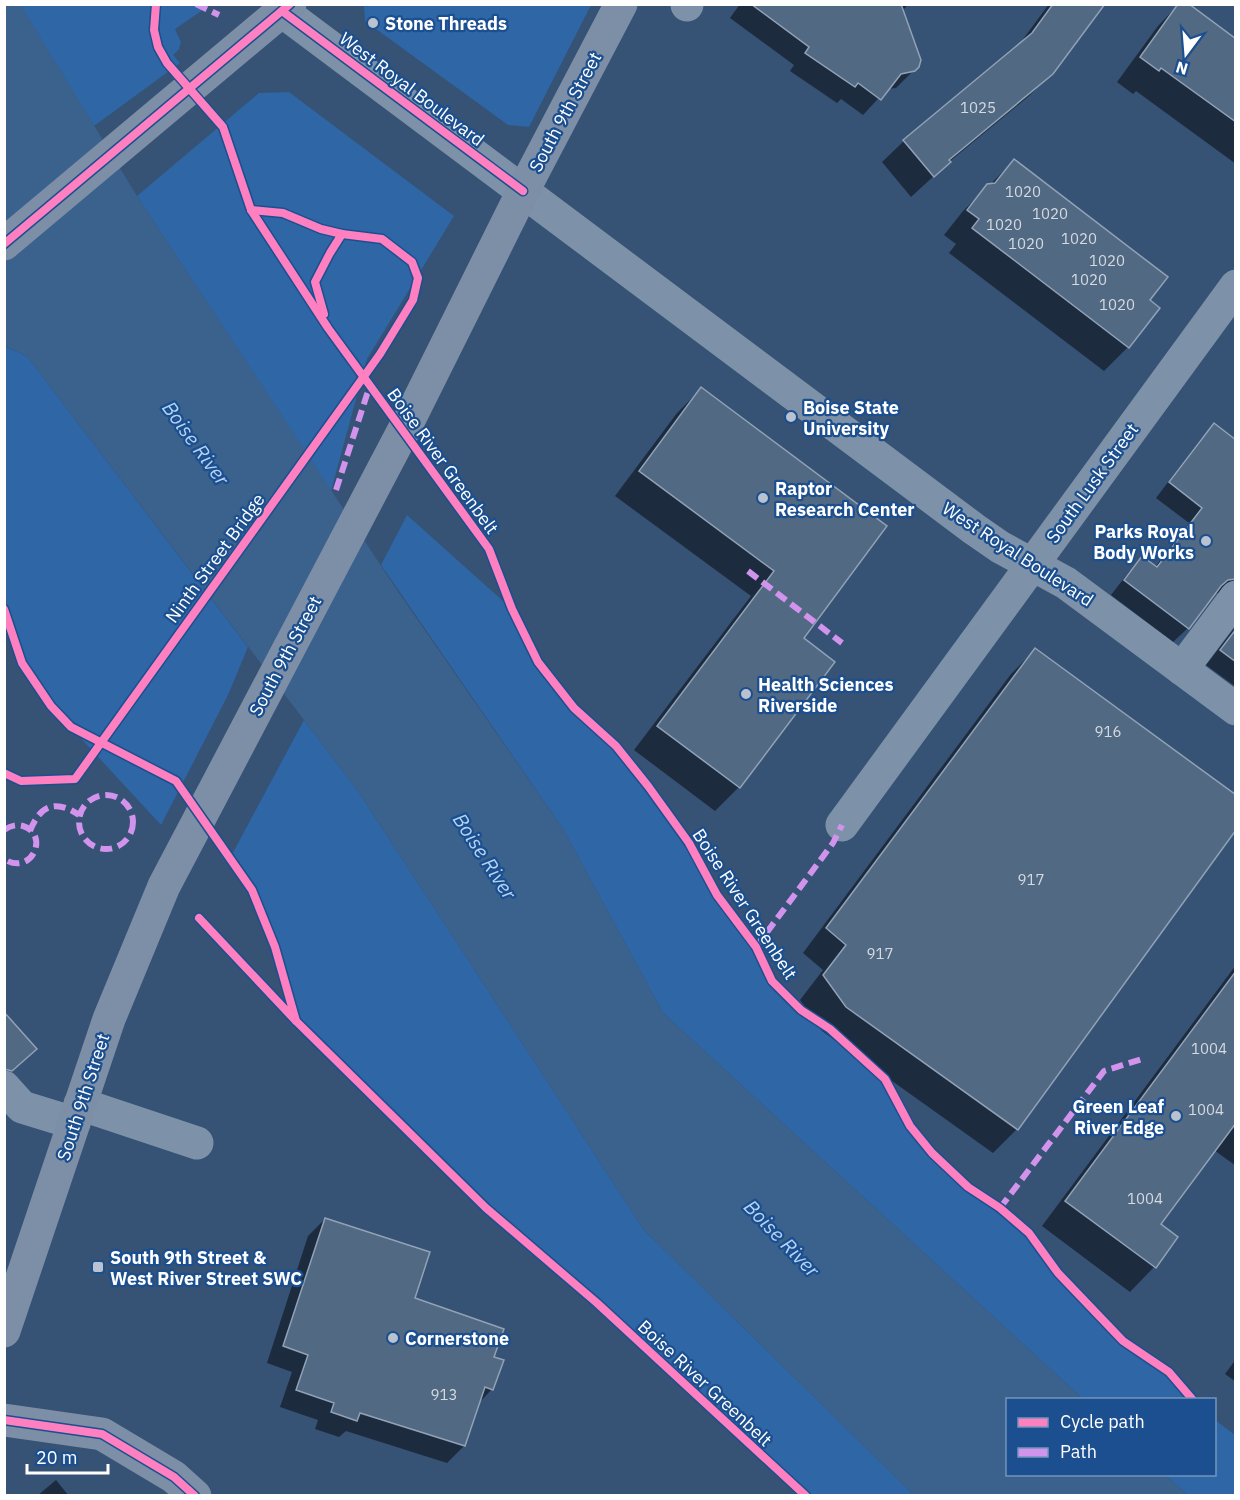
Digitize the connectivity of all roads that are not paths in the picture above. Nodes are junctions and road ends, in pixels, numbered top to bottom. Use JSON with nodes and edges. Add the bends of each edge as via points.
{"nodes":[{"id":1,"x":621,"y":4,"type":"edge"},
{"id":2,"x":286,"y":8,"type":"edge"},
{"id":3,"x":523,"y":191,"type":"junction"},
{"id":4,"x":4,"y":244,"type":"edge"},
{"id":5,"x":1236,"y":286,"type":"edge"},
{"id":6,"x":1032,"y":565,"type":"junction"},
{"id":7,"x":1236,"y":597,"type":"edge"},
{"id":8,"x":1182,"y":669,"type":"junction"},
{"id":9,"x":1236,"y":709,"type":"edge"},
{"id":10,"x":842,"y":825,"type":"dead end"},
{"id":11,"x":4,"y":1087,"type":"edge"},
{"id":12,"x":77,"y":1114,"type":"junction"},
{"id":13,"x":197,"y":1143,"type":"dead end"},
{"id":14,"x":4,"y":1331,"type":"edge"},
{"id":15,"x":4,"y":1420,"type":"edge"},
{"id":16,"x":195,"y":1496,"type":"edge"}],
"edges":[{"from":1,"to":3,"type":"main road","name":"South 9th Street"},
{"from":2,"to":3,"type":"street","name":"West Royal Boulevard"},
{"from":2,"to":4,"type":"main road"},
{"from":3,"to":6,"type":"street","name":"West Royal Boulevard","via":[[974,530]]},
{"from":3,"to":12,"type":"main road","name":"South 9th Street","via":[[408,422],[177,860],[108,1019]]},
{"from":5,"to":6,"type":"street","name":"South Lusk Street"},
{"from":6,"to":8,"type":"street","name":"West Royal Boulevard","via":[[1066,582]]},
{"from":6,"to":10,"type":"street","name":"South Lusk Street"},
{"from":7,"to":8,"type":"street"},
{"from":8,"to":9,"type":"street","name":"West Royal Boulevard"},
{"from":11,"to":12,"type":"street","via":[[22,1107]]},
{"from":12,"to":13,"type":"street"},
{"from":12,"to":14,"type":"main road","name":"South 9th Street"},
{"from":15,"to":16,"type":"main road","via":[[102,1434],[174,1477]]}]}
